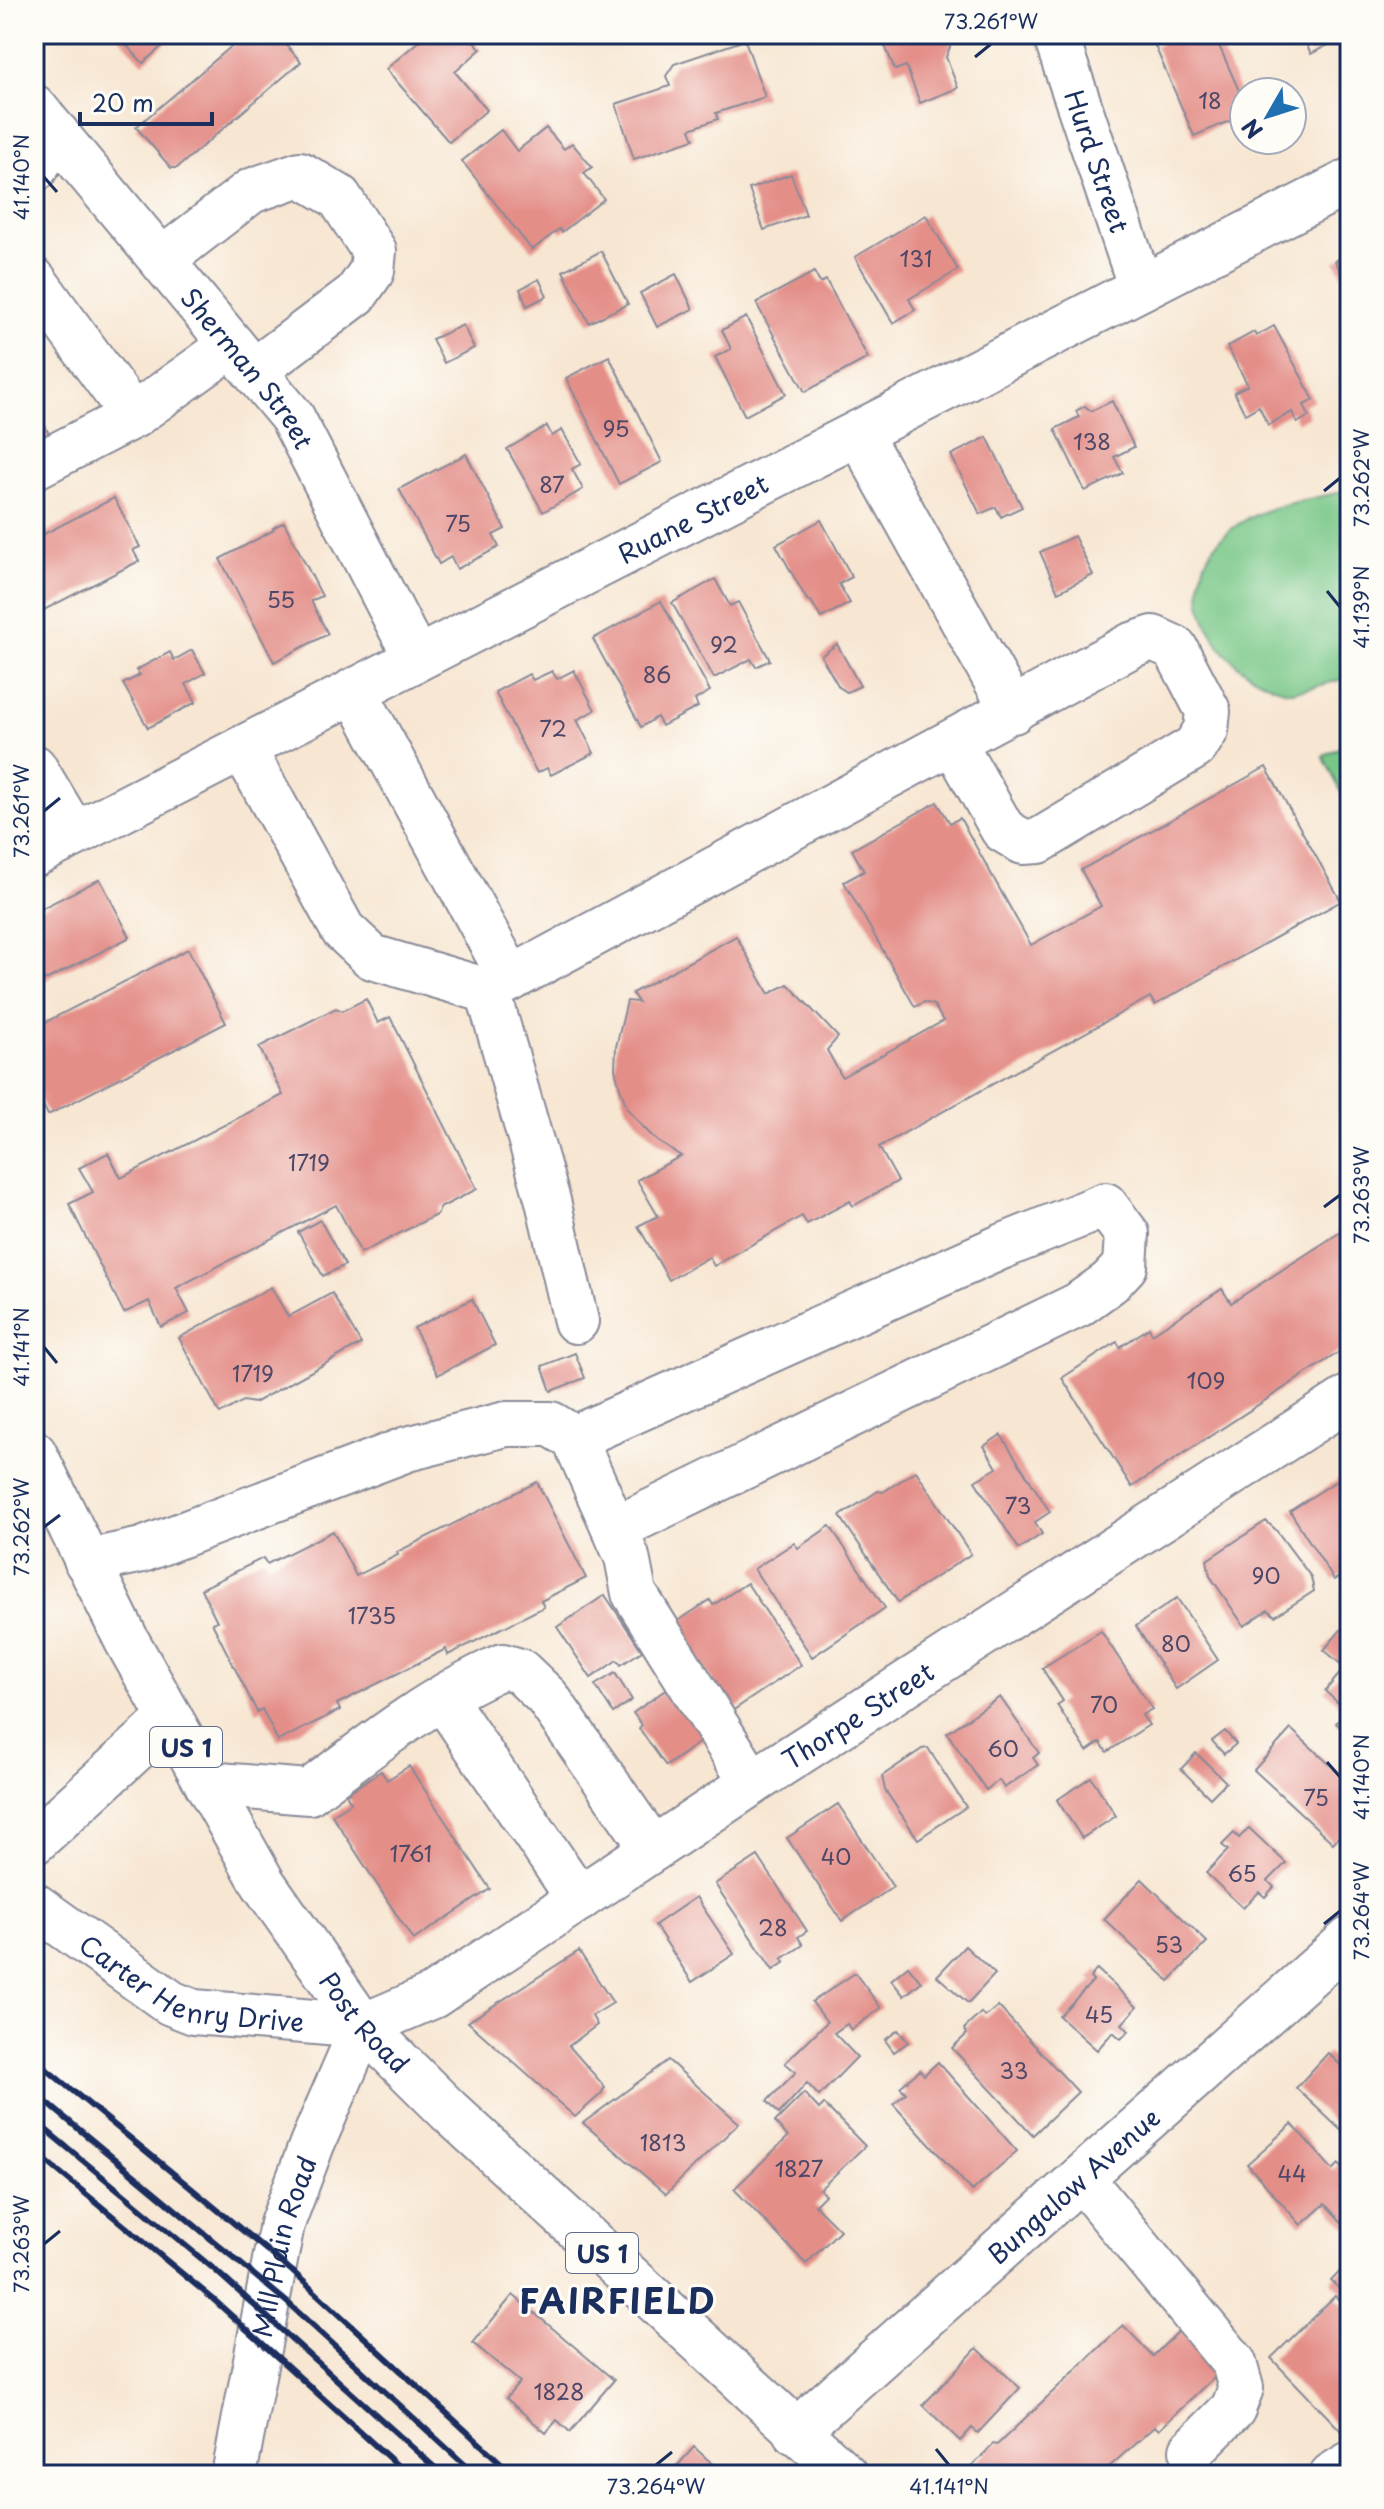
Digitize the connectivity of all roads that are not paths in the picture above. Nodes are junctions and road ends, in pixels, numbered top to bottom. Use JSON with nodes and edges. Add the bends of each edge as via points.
{"nodes":[{"id":1,"x":1055,"y":34,"type":"edge"},
{"id":2,"x":45,"y":120,"type":"edge"},
{"id":3,"x":34,"y":170,"type":"edge"},
{"id":4,"x":1350,"y":181,"type":"edge"},
{"id":5,"x":162,"y":260,"type":"junction"},
{"id":6,"x":34,"y":280,"type":"edge"},
{"id":7,"x":1141,"y":288,"type":"junction"},
{"id":8,"x":243,"y":358,"type":"junction"},
{"id":9,"x":133,"y":416,"type":"junction"},
{"id":10,"x":859,"y":434,"type":"junction"},
{"id":11,"x":34,"y":467,"type":"edge"},
{"id":12,"x":416,"y":658,"type":"junction"},
{"id":13,"x":354,"y":690,"type":"junction"},
{"id":14,"x":1013,"y":711,"type":"junction"},
{"id":15,"x":954,"y":743,"type":"junction"},
{"id":16,"x":243,"y":748,"type":"junction"},
{"id":17,"x":34,"y":767,"type":"edge"},
{"id":18,"x":74,"y":834,"type":"junction"},
{"id":19,"x":34,"y":855,"type":"edge"},
{"id":20,"x":500,"y":985,"type":"junction"},
{"id":21,"x":576,"y":1321,"type":"dead end"},
{"id":22,"x":1350,"y":1397,"type":"edge"},
{"id":23,"x":574,"y":1438,"type":"junction"},
{"id":24,"x":34,"y":1453,"type":"edge"},
{"id":25,"x":615,"y":1529,"type":"junction"},
{"id":26,"x":87,"y":1562,"type":"junction"},
{"id":27,"x":443,"y":1698,"type":"junction"},
{"id":28,"x":170,"y":1718,"type":"junction"},
{"id":29,"x":752,"y":1783,"type":"junction"},
{"id":30,"x":207,"y":1784,"type":"junction"},
{"id":31,"x":34,"y":1842,"type":"edge"},
{"id":32,"x":653,"y":1849,"type":"junction"},
{"id":33,"x":579,"y":1899,"type":"junction"},
{"id":34,"x":34,"y":1905,"type":"edge"},
{"id":35,"x":1350,"y":1939,"type":"edge"},
{"id":36,"x":363,"y":2026,"type":"junction"},
{"id":37,"x":1081,"y":2178,"type":"junction"},
{"id":38,"x":795,"y":2432,"type":"junction"},
{"id":39,"x":1192,"y":2450,"type":"dead end"},
{"id":40,"x":1350,"y":2464,"type":"edge"},
{"id":41,"x":234,"y":2475,"type":"edge"},
{"id":42,"x":845,"y":2475,"type":"edge"},
{"id":43,"x":1332,"y":2475,"type":"edge"}],
"edges":[{"from":1,"to":7,"type":"street","name":"Hurd Street"},
{"from":2,"to":3,"type":"street"},
{"from":2,"to":5,"type":"street","name":"Sherman Street"},
{"from":4,"to":7,"type":"street","name":"Ruane Street"},
{"from":5,"to":8,"type":"street","name":"Sherman Street"},
{"from":5,"to":8,"type":"street","via":[[264,186],[300,174],[339,197],[374,251],[372,271],[356,294]]},
{"from":6,"to":9,"type":"street"},
{"from":7,"to":10,"type":"street","name":"Ruane Street"},
{"from":8,"to":9,"type":"street"},
{"from":8,"to":12,"type":"street","name":"Sherman Street","via":[[292,417]]},
{"from":9,"to":11,"type":"street"},
{"from":10,"to":12,"type":"street","name":"Ruane Street"},
{"from":10,"to":14,"type":"street"},
{"from":12,"to":13,"type":"street","name":"Ruane Street"},
{"from":13,"to":16,"type":"street","name":"Ruane Street"},
{"from":13,"to":20,"type":"street"},
{"from":14,"to":15,"type":"street"},
{"from":14,"to":15,"type":"street","via":[[1153,638],[1175,648],[1208,711],[1206,730],[1195,747],[1039,841],[1023,842],[1003,830]]},
{"from":15,"to":20,"type":"street"},
{"from":16,"to":18,"type":"street","name":"Ruane Street"},
{"from":16,"to":20,"type":"street","via":[[343,930],[372,957]]},
{"from":17,"to":18,"type":"street"},
{"from":18,"to":19,"type":"street","name":"Ruane Street"},
{"from":20,"to":21,"type":"street"},
{"from":22,"to":29,"type":"street","name":"Thorpe Street"},
{"from":23,"to":25,"type":"street"},
{"from":23,"to":25,"type":"street","via":[[1105,1205],[1127,1234],[1125,1266],[1078,1305]]},
{"from":23,"to":26,"type":"street","via":[[551,1424],[506,1424],[421,1445],[142,1550]]},
{"from":24,"to":26,"type":"street","name":"Post Road","number":"US 1"},
{"from":25,"to":29,"type":"street","via":[[634,1593]]},
{"from":26,"to":28,"type":"street","name":"Post Road","number":"US 1"},
{"from":27,"to":30,"type":"street","via":[[390,1730],[309,1792]]},
{"from":27,"to":32,"type":"street","via":[[503,1666],[520,1671],[547,1697]]},
{"from":27,"to":33,"type":"street"},
{"from":28,"to":30,"type":"street","name":"Post Road","number":"US 1"},
{"from":28,"to":31,"type":"street"},
{"from":29,"to":32,"type":"street","name":"Thorpe Street"},
{"from":30,"to":36,"type":"street","name":"Post Road","number":"US 1","via":[[263,1883]]},
{"from":32,"to":33,"type":"street","name":"Thorpe Street"},
{"from":33,"to":36,"type":"street","name":"Thorpe Street","via":[[433,1996]]},
{"from":34,"to":36,"type":"street","name":"Carter Henry Drive","via":[[171,2003],[194,2012]]},
{"from":35,"to":37,"type":"street","name":"Bungalow Avenue"},
{"from":36,"to":38,"type":"street","name":"Post Road","number":"US 1"},
{"from":36,"to":41,"type":"street","name":"Mill Plain Road","via":[[282,2224]]},
{"from":37,"to":38,"type":"street","name":"Bungalow Avenue"},
{"from":37,"to":39,"type":"street","via":[[1234,2363],[1241,2388],[1233,2409]]},
{"from":38,"to":42,"type":"street","name":"Post Road","number":"US 1"},
{"from":40,"to":43,"type":"street"}]}
